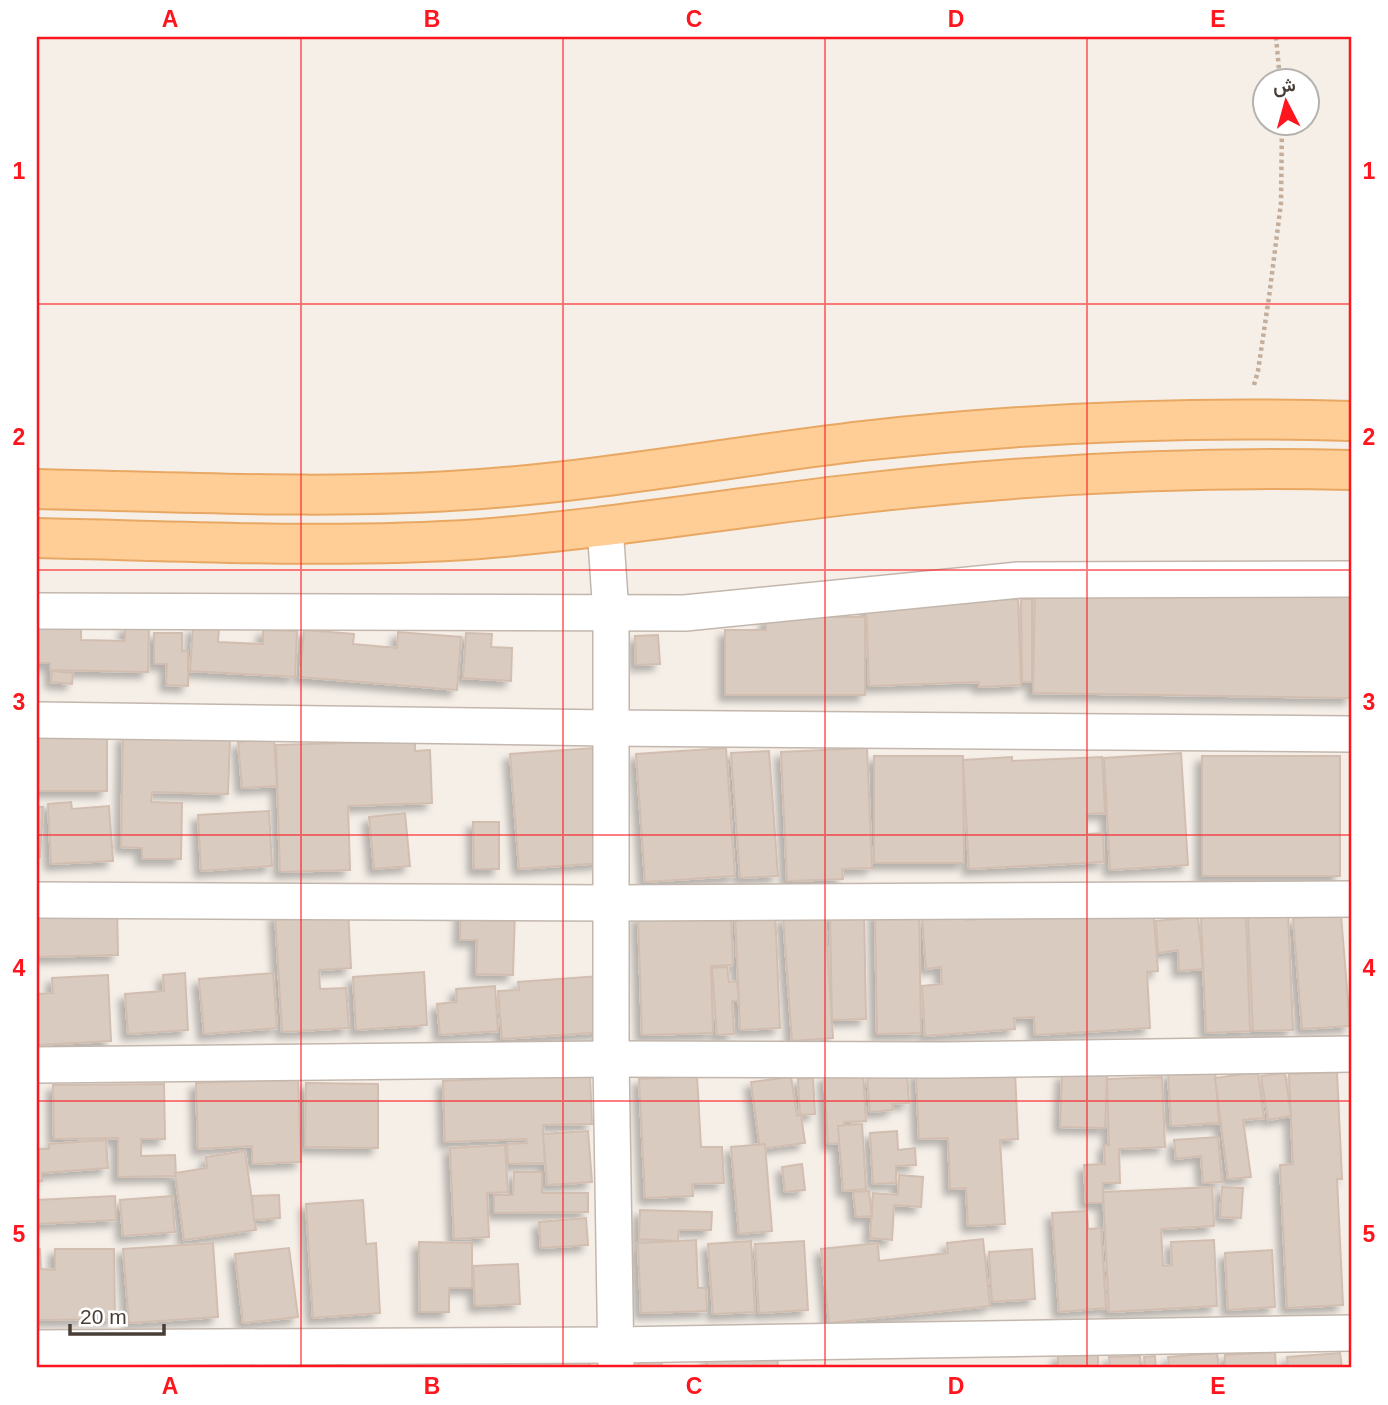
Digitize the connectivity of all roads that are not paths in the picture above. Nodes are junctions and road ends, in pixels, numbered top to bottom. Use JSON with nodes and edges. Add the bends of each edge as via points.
{"nodes":[{"id":1,"x":1351,"y":421,"type":"edge"},
{"id":2,"x":1351,"y":470,"type":"edge"},
{"id":3,"x":37,"y":489,"type":"edge"},
{"id":4,"x":606,"y":526,"type":"junction"},
{"id":5,"x":37,"y":538,"type":"edge"},
{"id":6,"x":1351,"y":579,"type":"edge"},
{"id":7,"x":37,"y":611,"type":"edge"},
{"id":8,"x":611,"y":614,"type":"junction"},
{"id":9,"x":37,"y":720,"type":"edge"},
{"id":10,"x":609,"y":728,"type":"junction"},
{"id":11,"x":1351,"y":734,"type":"edge"},
{"id":12,"x":1351,"y":898,"type":"edge"},
{"id":13,"x":37,"y":900,"type":"edge"},
{"id":14,"x":610,"y":903,"type":"junction"},
{"id":15,"x":1351,"y":1054,"type":"edge"},
{"id":16,"x":611,"y":1059,"type":"junction"},
{"id":17,"x":37,"y":1065,"type":"edge"},
{"id":18,"x":1351,"y":1333,"type":"edge"},
{"id":19,"x":37,"y":1348,"type":"edge"},
{"id":20,"x":616,"y":1357,"type":"edge"}],
"edges":[{"from":1,"to":3,"type":"main road","via":[[1117,422],[965,431],[480,489],[327,495]]},
{"from":2,"to":4,"type":"main road","via":[[1189,470],[964,482]]},
{"from":4,"to":5,"type":"main road","via":[[401,543]]},
{"from":4,"to":8,"type":"street"},
{"from":6,"to":8,"type":"street","via":[[1019,580],[685,613]]},
{"from":7,"to":8,"type":"street"},
{"from":8,"to":10,"type":"street"},
{"from":9,"to":10,"type":"street"},
{"from":10,"to":11,"type":"street"},
{"from":10,"to":14,"type":"street"},
{"from":12,"to":14,"type":"street"},
{"from":13,"to":14,"type":"street"},
{"from":14,"to":16,"type":"street"},
{"from":15,"to":16,"type":"street"},
{"from":16,"to":17,"type":"street"},
{"from":16,"to":20,"type":"street"},
{"from":18,"to":20,"type":"street"},
{"from":19,"to":20,"type":"street"}]}
